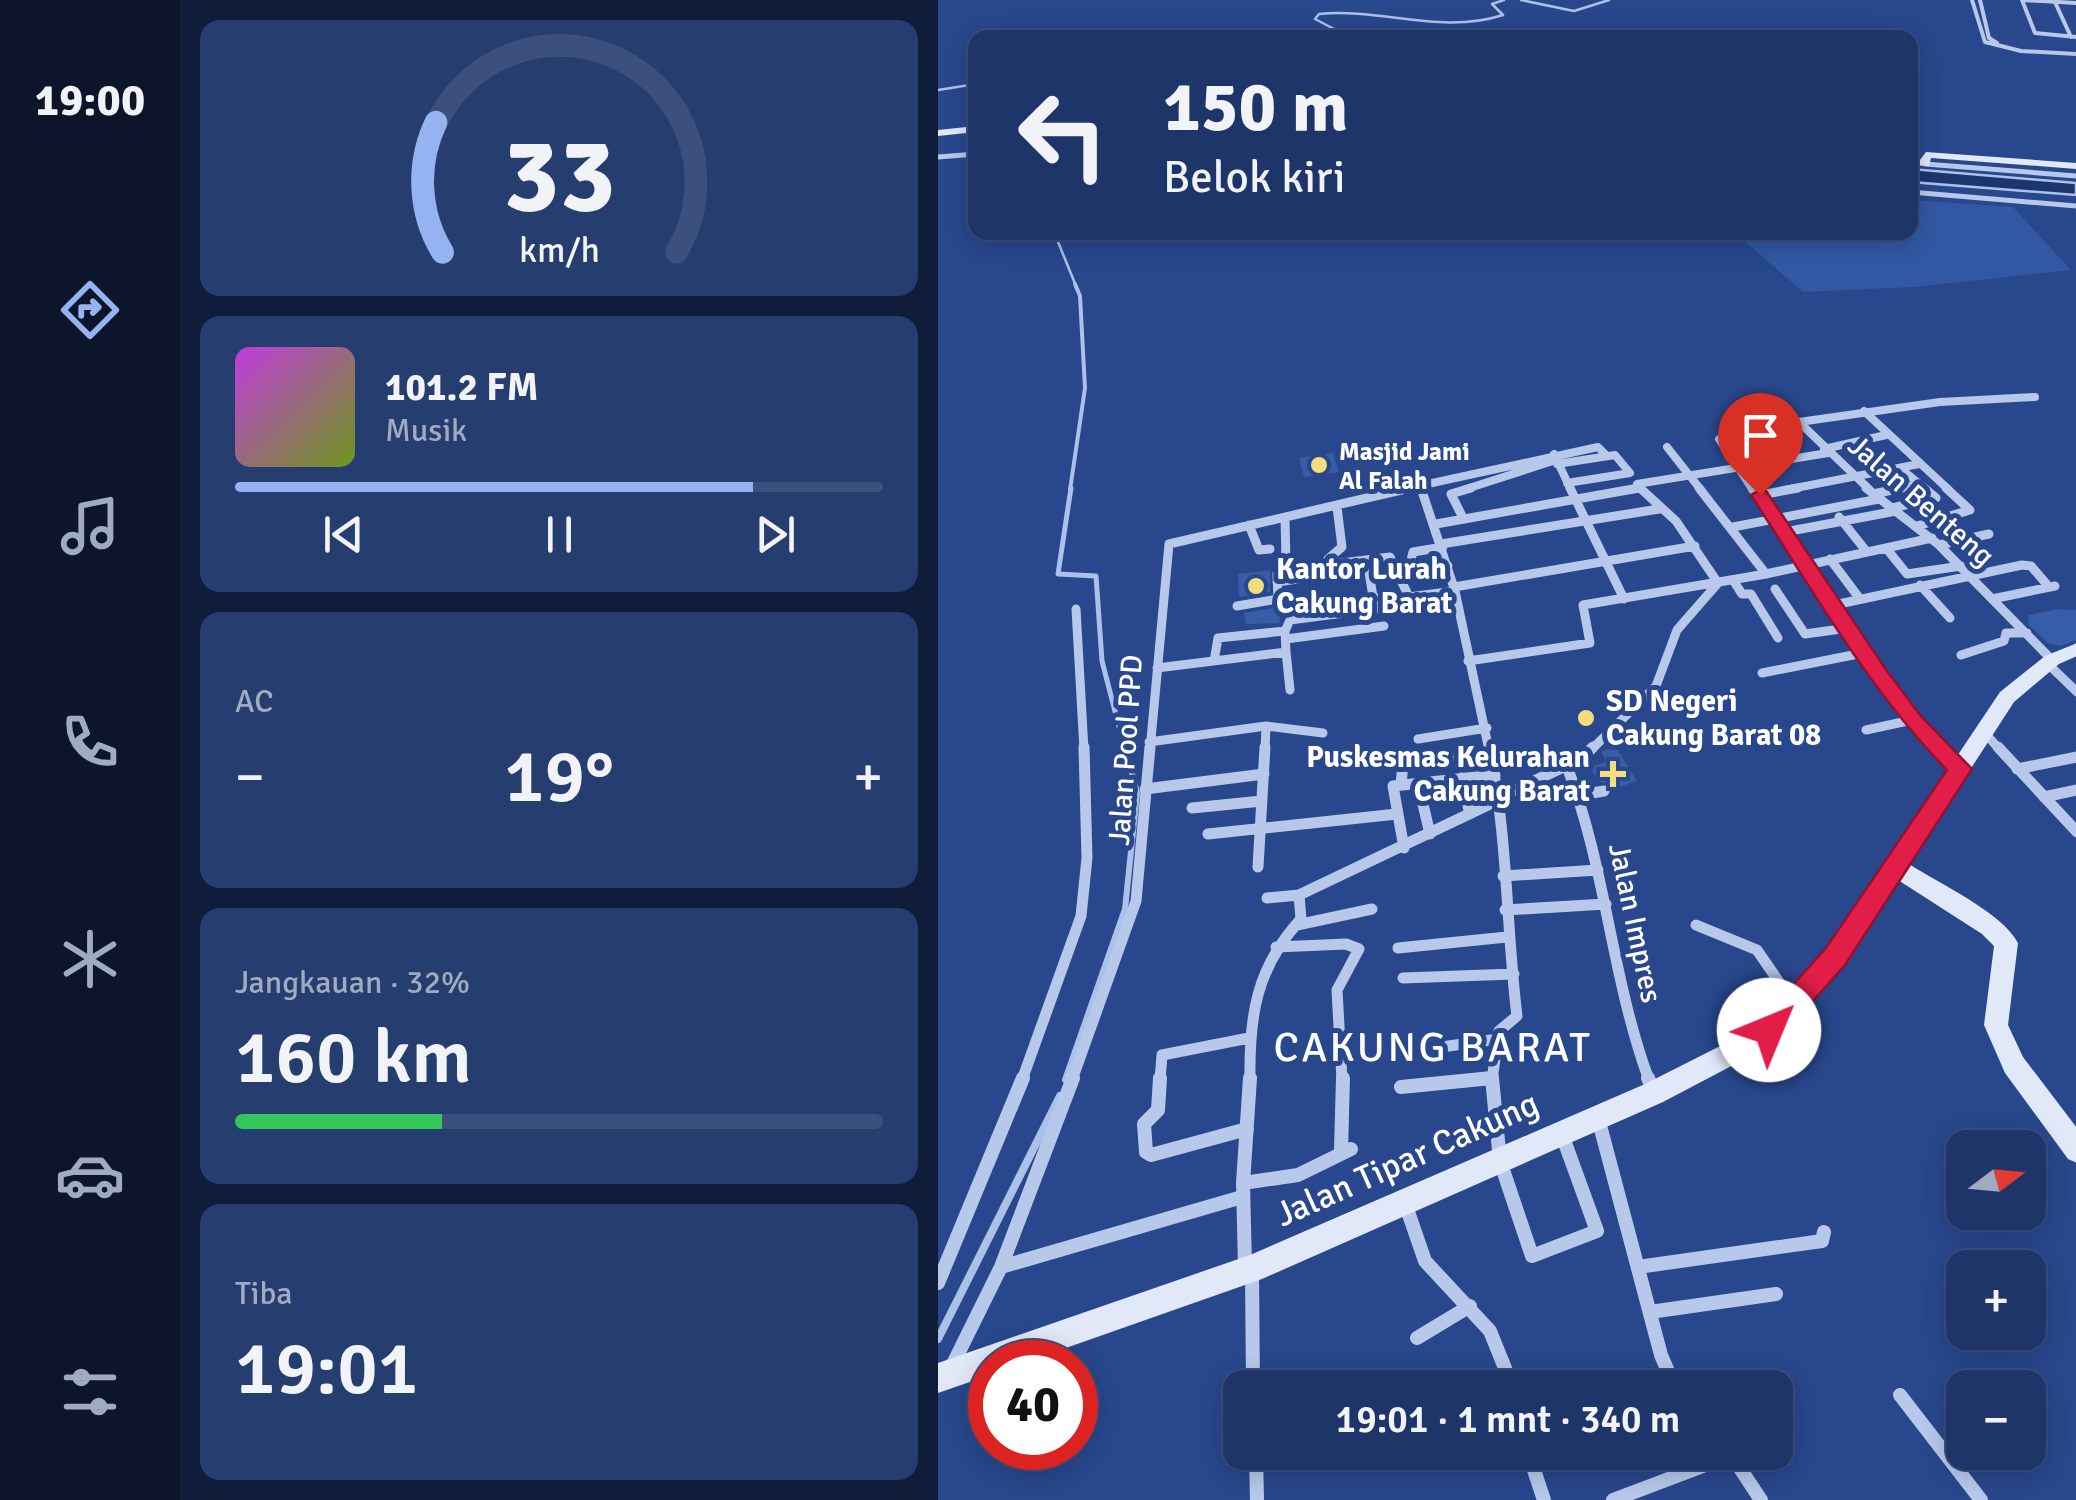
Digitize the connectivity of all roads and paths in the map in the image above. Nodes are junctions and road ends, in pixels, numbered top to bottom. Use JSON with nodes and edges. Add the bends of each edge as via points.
{"nodes":[{"id":1,"x":1972,"y":0,"type":"edge"},
{"id":2,"x":1980,"y":0,"type":"edge"},
{"id":3,"x":2022,"y":0,"type":"edge"},
{"id":4,"x":2054,"y":1,"type":"edge"},
{"id":5,"x":2076,"y":3,"type":"edge"},
{"id":6,"x":2074,"y":37,"type":"edge"},
{"id":7,"x":2076,"y":52,"type":"edge"},
{"id":8,"x":968,"y":130,"type":"edge"},
{"id":9,"x":938,"y":134,"type":"edge"},
{"id":10,"x":968,"y":155,"type":"edge"},
{"id":11,"x":938,"y":157,"type":"edge"},
{"id":12,"x":1918,"y":163,"type":"edge"},
{"id":13,"x":2011,"y":166,"type":"junction"},
{"id":14,"x":2076,"y":166,"type":"edge"},
{"id":15,"x":2076,"y":176,"type":"edge"},
{"id":16,"x":1918,"y":193,"type":"edge"},
{"id":17,"x":2076,"y":206,"type":"edge"},
{"id":18,"x":2035,"y":397,"type":"dead end"},
{"id":19,"x":1864,"y":411,"type":"junction"},
{"id":20,"x":1886,"y":435,"type":"junction"},
{"id":21,"x":1720,"y":439,"type":"dead end"},
{"id":22,"x":1667,"y":447,"type":"dead end"},
{"id":23,"x":1826,"y":451,"type":"junction"},
{"id":24,"x":1556,"y":459,"type":"junction"},
{"id":25,"x":1919,"y":464,"type":"junction"},
{"id":26,"x":1737,"y":466,"type":"junction"},
{"id":27,"x":1500,"y":467,"type":"junction"},
{"id":28,"x":1900,"y":468,"type":"junction"},
{"id":29,"x":1688,"y":474,"type":"junction"},
{"id":30,"x":1853,"y":477,"type":"junction"},
{"id":31,"x":1509,"y":478,"type":"junction"},
{"id":32,"x":1567,"y":483,"type":"junction"},
{"id":33,"x":1919,"y":484,"type":"junction"},
{"id":34,"x":1421,"y":488,"type":"junction"},
{"id":35,"x":1639,"y":488,"type":"junction"},
{"id":36,"x":1760,"y":495,"type":"junction"},
{"id":37,"x":1876,"y":496,"type":"junction"},
{"id":38,"x":1574,"y":501,"type":"junction"},
{"id":39,"x":1337,"y":507,"type":"junction"},
{"id":40,"x":1832,"y":508,"type":"junction"},
{"id":41,"x":1658,"y":509,"type":"junction"},
{"id":42,"x":1894,"y":509,"type":"junction"},
{"id":43,"x":1285,"y":518,"type":"junction"},
{"id":44,"x":1463,"y":518,"type":"junction"},
{"id":45,"x":1776,"y":518,"type":"junction"},
{"id":46,"x":1584,"y":521,"type":"junction"},
{"id":47,"x":1842,"y":521,"type":"junction"},
{"id":48,"x":1436,"y":524,"type":"junction"},
{"id":49,"x":1249,"y":525,"type":"junction"},
{"id":50,"x":1918,"y":526,"type":"junction"},
{"id":51,"x":1732,"y":527,"type":"junction"},
{"id":52,"x":1784,"y":532,"type":"junction"},
{"id":53,"x":1989,"y":534,"type":"dead end"},
{"id":54,"x":1935,"y":542,"type":"junction"},
{"id":55,"x":1442,"y":546,"type":"junction"},
{"id":56,"x":1695,"y":546,"type":"junction"},
{"id":57,"x":1886,"y":548,"type":"junction"},
{"id":58,"x":1270,"y":550,"type":"dead end"},
{"id":59,"x":1867,"y":552,"type":"junction"},
{"id":60,"x":1830,"y":559,"type":"junction"},
{"id":61,"x":1367,"y":560,"type":"junction"},
{"id":62,"x":1607,"y":562,"type":"junction"},
{"id":63,"x":1326,"y":565,"type":"junction"},
{"id":64,"x":1448,"y":566,"type":"junction"},
{"id":65,"x":1807,"y":566,"type":"junction"},
{"id":66,"x":1965,"y":570,"type":"junction"},
{"id":67,"x":1766,"y":574,"type":"junction"},
{"id":68,"x":1733,"y":580,"type":"junction"},
{"id":69,"x":1277,"y":582,"type":"junction"},
{"id":70,"x":1718,"y":582,"type":"junction"},
{"id":71,"x":1920,"y":585,"type":"junction"},
{"id":72,"x":1454,"y":589,"type":"junction"},
{"id":73,"x":1775,"y":589,"type":"dead end"},
{"id":74,"x":1374,"y":596,"type":"junction"},
{"id":75,"x":1358,"y":599,"type":"dead end"},
{"id":76,"x":1624,"y":599,"type":"junction"},
{"id":77,"x":1860,"y":599,"type":"junction"},
{"id":78,"x":1992,"y":599,"type":"junction"},
{"id":79,"x":1834,"y":605,"type":"junction"},
{"id":80,"x":1237,"y":606,"type":"dead end"},
{"id":81,"x":1076,"y":609,"type":"dead end"},
{"id":82,"x":1950,"y":618,"type":"dead end"},
{"id":83,"x":1384,"y":626,"type":"dead end"},
{"id":84,"x":1848,"y":628,"type":"junction"},
{"id":85,"x":2028,"y":633,"type":"junction"},
{"id":86,"x":1286,"y":635,"type":"junction"},
{"id":87,"x":1778,"y":638,"type":"dead end"},
{"id":88,"x":2076,"y":649,"type":"edge"},
{"id":89,"x":1286,"y":652,"type":"junction"},
{"id":90,"x":1863,"y":653,"type":"junction"},
{"id":91,"x":1961,"y":655,"type":"dead end"},
{"id":92,"x":1214,"y":661,"type":"junction"},
{"id":93,"x":1468,"y":661,"type":"junction"},
{"id":94,"x":2050,"y":662,"type":"junction"},
{"id":95,"x":1157,"y":668,"type":"junction"},
{"id":96,"x":1762,"y":673,"type":"dead end"},
{"id":97,"x":1290,"y":690,"type":"dead end"},
{"id":98,"x":2076,"y":692,"type":"edge"},
{"id":99,"x":1912,"y":720,"type":"junction"},
{"id":100,"x":1266,"y":726,"type":"junction"},
{"id":101,"x":1486,"y":728,"type":"junction"},
{"id":102,"x":1866,"y":730,"type":"dead end"},
{"id":103,"x":1984,"y":732,"type":"junction"},
{"id":104,"x":1323,"y":733,"type":"dead end"},
{"id":105,"x":1418,"y":739,"type":"dead end"},
{"id":106,"x":1149,"y":742,"type":"junction"},
{"id":107,"x":1491,"y":752,"type":"junction"},
{"id":108,"x":2076,"y":757,"type":"edge"},
{"id":109,"x":1566,"y":765,"type":"junction"},
{"id":110,"x":1960,"y":769,"type":"junction"},
{"id":111,"x":2018,"y":769,"type":"junction"},
{"id":112,"x":1264,"y":774,"type":"junction"},
{"id":113,"x":1495,"y":775,"type":"junction"},
{"id":114,"x":1461,"y":778,"type":"junction"},
{"id":115,"x":1418,"y":783,"type":"junction"},
{"id":116,"x":1401,"y":785,"type":"junction"},
{"id":117,"x":1145,"y":789,"type":"junction"},
{"id":118,"x":2076,"y":790,"type":"edge"},
{"id":119,"x":1604,"y":791,"type":"dead end"},
{"id":120,"x":1580,"y":795,"type":"junction"},
{"id":121,"x":2044,"y":797,"type":"junction"},
{"id":122,"x":1500,"y":798,"type":"junction"},
{"id":123,"x":1262,"y":801,"type":"junction"},
{"id":124,"x":1488,"y":806,"type":"dead end"},
{"id":125,"x":1192,"y":808,"type":"dead end"},
{"id":126,"x":1397,"y":814,"type":"junction"},
{"id":127,"x":1470,"y":814,"type":"junction"},
{"id":128,"x":1262,"y":831,"type":"junction"},
{"id":129,"x":2076,"y":832,"type":"edge"},
{"id":130,"x":1208,"y":834,"type":"dead end"},
{"id":131,"x":1430,"y":834,"type":"junction"},
{"id":132,"x":1404,"y":848,"type":"junction"},
{"id":133,"x":1894,"y":866,"type":"junction"},
{"id":134,"x":1258,"y":867,"type":"dead end"},
{"id":135,"x":1598,"y":870,"type":"junction"},
{"id":136,"x":1503,"y":876,"type":"junction"},
{"id":137,"x":1299,"y":895,"type":"junction"},
{"id":138,"x":1266,"y":898,"type":"dead end"},
{"id":139,"x":1606,"y":904,"type":"junction"},
{"id":140,"x":1372,"y":910,"type":"dead end"},
{"id":141,"x":1504,"y":910,"type":"junction"},
{"id":142,"x":1696,"y":925,"type":"dead end"},
{"id":143,"x":1297,"y":926,"type":"junction"},
{"id":144,"x":1507,"y":937,"type":"junction"},
{"id":145,"x":1275,"y":947,"type":"junction"},
{"id":146,"x":1398,"y":948,"type":"dead end"},
{"id":147,"x":1514,"y":974,"type":"junction"},
{"id":148,"x":1403,"y":978,"type":"dead end"},
{"id":149,"x":1795,"y":1006,"type":"junction"},
{"id":150,"x":1250,"y":1038,"type":"junction"},
{"id":151,"x":1498,"y":1039,"type":"junction"},
{"id":152,"x":1392,"y":1054,"type":"dead end"},
{"id":153,"x":1492,"y":1078,"type":"junction"},
{"id":154,"x":1401,"y":1087,"type":"dead end"},
{"id":155,"x":1654,"y":1093,"type":"junction"},
{"id":156,"x":1597,"y":1117,"type":"junction"},
{"id":157,"x":1247,"y":1129,"type":"junction"},
{"id":158,"x":1561,"y":1132,"type":"junction"},
{"id":159,"x":2076,"y":1150,"type":"edge"},
{"id":160,"x":1500,"y":1161,"type":"junction"},
{"id":161,"x":1242,"y":1190,"type":"junction"},
{"id":162,"x":1405,"y":1202,"type":"junction"},
{"id":163,"x":1824,"y":1232,"type":"dead end"},
{"id":164,"x":1000,"y":1267,"type":"junction"},
{"id":165,"x":1638,"y":1267,"type":"junction"},
{"id":166,"x":1248,"y":1271,"type":"junction"},
{"id":167,"x":938,"y":1283,"type":"edge"},
{"id":168,"x":1776,"y":1294,"type":"dead end"},
{"id":169,"x":1470,"y":1306,"type":"junction"},
{"id":170,"x":1650,"y":1312,"type":"junction"},
{"id":171,"x":1417,"y":1338,"type":"dead end"},
{"id":172,"x":1252,"y":1370,"type":"edge"},
{"id":173,"x":1507,"y":1370,"type":"edge"},
{"id":174,"x":1669,"y":1370,"type":"edge"},
{"id":175,"x":941,"y":1382,"type":"edge"},
{"id":176,"x":1900,"y":1395,"type":"dead end"},
{"id":177,"x":1256,"y":1470,"type":"edge"},
{"id":178,"x":1534,"y":1470,"type":"edge"},
{"id":179,"x":1689,"y":1470,"type":"edge"},
{"id":180,"x":1741,"y":1470,"type":"edge"},
{"id":181,"x":1257,"y":1500,"type":"edge"},
{"id":182,"x":1544,"y":1500,"type":"edge"},
{"id":183,"x":1613,"y":1500,"type":"edge"},
{"id":184,"x":1761,"y":1500,"type":"edge"},
{"id":185,"x":1981,"y":1500,"type":"edge"}],
"edges":[{"from":1,"to":7,"type":"street","via":[[1981,38],[1992,46]]},
{"from":2,"to":7,"type":"street","via":[[1992,41]]},
{"from":3,"to":4,"type":"street"},
{"from":3,"to":6,"type":"street","via":[[2035,32]]},
{"from":4,"to":5,"type":"street"},
{"from":4,"to":6,"type":"street"},
{"from":8,"to":9,"type":"street"},
{"from":10,"to":11,"type":"street"},
{"from":12,"to":13,"type":"street","via":[[1925,164],[1925,155]]},
{"from":13,"to":14,"type":"street"},
{"from":13,"to":15,"type":"street"},
{"from":16,"to":17,"type":"street"},
{"from":18,"to":19,"type":"street"},
{"from":19,"to":20,"type":"street"},
{"from":19,"to":23,"type":"street","name":"Jalan Benteng","via":[[1799,422]]},
{"from":20,"to":23,"type":"street"},
{"from":20,"to":25,"type":"street"},
{"from":21,"to":26,"type":"street"},
{"from":22,"to":29,"type":"street"},
{"from":23,"to":26,"type":"street"},
{"from":23,"to":30,"type":"street","name":"Jalan Benteng"},
{"from":24,"to":27,"type":"street","name":"Jalan Pool PPD"},
{"from":24,"to":31,"type":"street"},
{"from":24,"to":32,"type":"street"},
{"from":24,"to":32,"type":"street","via":[[1617,455],[1630,473]]},
{"from":25,"to":28,"type":"street"},
{"from":25,"to":50,"type":"street","via":[[1970,510]]},
{"from":26,"to":29,"type":"street"},
{"from":26,"to":36,"type":"street"},
{"from":27,"to":31,"type":"street"},
{"from":27,"to":34,"type":"street","name":"Jalan Pool PPD"},
{"from":28,"to":30,"type":"street"},
{"from":28,"to":33,"type":"street"},
{"from":29,"to":35,"type":"street"},
{"from":29,"to":51,"type":"street"},
{"from":30,"to":36,"type":"street"},
{"from":30,"to":37,"type":"street","name":"Jalan Benteng"},
{"from":31,"to":44,"type":"street","via":[[1451,494]]},
{"from":32,"to":38,"type":"street"},
{"from":33,"to":37,"type":"street"},
{"from":33,"to":42,"type":"street","via":[[1936,498]]},
{"from":34,"to":39,"type":"street","name":"Jalan Pool PPD"},
{"from":34,"to":48,"type":"street"},
{"from":35,"to":38,"type":"street"},
{"from":35,"to":41,"type":"street"},
{"from":36,"to":45,"type":"street"},
{"from":37,"to":40,"type":"street"},
{"from":37,"to":42,"type":"street","name":"Jalan Benteng"},
{"from":38,"to":44,"type":"street"},
{"from":38,"to":46,"type":"street"},
{"from":39,"to":43,"type":"street","name":"Jalan Pool PPD"},
{"from":39,"to":63,"type":"street","via":[[1342,547]]},
{"from":40,"to":45,"type":"street"},
{"from":40,"to":47,"type":"street"},
{"from":41,"to":46,"type":"street"},
{"from":41,"to":56,"type":"street"},
{"from":42,"to":47,"type":"street"},
{"from":42,"to":50,"type":"street","name":"Jalan Benteng"},
{"from":43,"to":49,"type":"street","name":"Jalan Pool PPD"},
{"from":43,"to":69,"type":"street","via":[[1286,563]]},
{"from":44,"to":48,"type":"street"},
{"from":45,"to":51,"type":"street"},
{"from":45,"to":52,"type":"street"},
{"from":46,"to":55,"type":"street"},
{"from":46,"to":62,"type":"street"},
{"from":47,"to":52,"type":"street"},
{"from":47,"to":59,"type":"street"},
{"from":48,"to":55,"type":"street"},
{"from":49,"to":58,"type":"street","via":[[1259,550]]},
{"from":49,"to":95,"type":"street","name":"Jalan Pool PPD","via":[[1169,544]]},
{"from":50,"to":54,"type":"street","name":"Jalan Benteng"},
{"from":51,"to":67,"type":"street"},
{"from":52,"to":65,"type":"street"},
{"from":53,"to":54,"type":"street"},
{"from":54,"to":57,"type":"street"},
{"from":54,"to":66,"type":"street","name":"Jalan Benteng"},
{"from":55,"to":64,"type":"street"},
{"from":55,"to":64,"type":"street","via":[[1412,552],[1411,560],[1418,571]]},
{"from":56,"to":62,"type":"street"},
{"from":56,"to":70,"type":"street"},
{"from":57,"to":59,"type":"street"},
{"from":57,"to":66,"type":"street","via":[[1907,574]]},
{"from":59,"to":60,"type":"street"},
{"from":60,"to":65,"type":"street"},
{"from":60,"to":77,"type":"street"},
{"from":61,"to":63,"type":"street"},
{"from":61,"to":72,"type":"street","via":[[1394,559],[1409,597]]},
{"from":61,"to":74,"type":"street"},
{"from":62,"to":72,"type":"street"},
{"from":62,"to":76,"type":"street"},
{"from":63,"to":69,"type":"street","via":[[1324,576]]},
{"from":64,"to":72,"type":"street"},
{"from":65,"to":67,"type":"street"},
{"from":65,"to":79,"type":"street"},
{"from":66,"to":71,"type":"street"},
{"from":66,"to":78,"type":"street","name":"Jalan Benteng"},
{"from":66,"to":78,"type":"street","via":[[2026,564],[2053,586]]},
{"from":67,"to":68,"type":"street"},
{"from":68,"to":70,"type":"street"},
{"from":68,"to":87,"type":"street"},
{"from":69,"to":80,"type":"street","via":[[1277,600]]},
{"from":70,"to":76,"type":"street"},
{"from":70,"to":109,"type":"street","via":[[1676,630],[1656,686],[1582,758]]},
{"from":71,"to":77,"type":"street"},
{"from":71,"to":82,"type":"street"},
{"from":72,"to":93,"type":"street"},
{"from":73,"to":84,"type":"street","via":[[1805,634]]},
{"from":74,"to":75,"type":"street"},
{"from":74,"to":86,"type":"street","via":[[1375,609],[1288,620]]},
{"from":76,"to":93,"type":"street","via":[[1580,608],[1588,644]]},
{"from":77,"to":79,"type":"street"},
{"from":78,"to":85,"type":"street","name":"Jalan Benteng"},
{"from":79,"to":84,"type":"street"},
{"from":81,"to":167,"type":"street","via":[[1088,858],[1081,916],[1036,1046]]},
{"from":83,"to":86,"type":"street"},
{"from":84,"to":90,"type":"street"},
{"from":85,"to":91,"type":"street","via":[[2006,634],[2004,642]]},
{"from":85,"to":94,"type":"street","name":"Jalan Benteng"},
{"from":86,"to":89,"type":"street"},
{"from":86,"to":92,"type":"street","via":[[1218,638]]},
{"from":88,"to":94,"type":"street","name":"Jalan Tipar Cakung"},
{"from":89,"to":92,"type":"street"},
{"from":89,"to":97,"type":"street"},
{"from":90,"to":96,"type":"street"},
{"from":90,"to":99,"type":"street"},
{"from":92,"to":95,"type":"street"},
{"from":93,"to":101,"type":"street"},
{"from":94,"to":98,"type":"street","name":"Jalan Benteng"},
{"from":94,"to":103,"type":"street","name":"Jalan Tipar Cakung","via":[[2007,698]]},
{"from":95,"to":106,"type":"street","name":"Jalan Pool PPD"},
{"from":99,"to":102,"type":"street"},
{"from":99,"to":110,"type":"street"},
{"from":100,"to":104,"type":"street"},
{"from":100,"to":106,"type":"street"},
{"from":100,"to":112,"type":"street"},
{"from":101,"to":105,"type":"street"},
{"from":101,"to":107,"type":"street"},
{"from":103,"to":110,"type":"street","name":"Jalan Tipar Cakung"},
{"from":103,"to":111,"type":"street"},
{"from":106,"to":117,"type":"street","name":"Jalan Pool PPD"},
{"from":107,"to":113,"type":"street"},
{"from":107,"to":116,"type":"street","via":[[1402,763]]},
{"from":108,"to":111,"type":"street"},
{"from":109,"to":120,"type":"street","name":"Jalan Impres"},
{"from":109,"to":122,"type":"street"},
{"from":110,"to":133,"type":"street","name":"Jalan Tipar Cakung"},
{"from":111,"to":121,"type":"street"},
{"from":112,"to":117,"type":"street"},
{"from":112,"to":123,"type":"street"},
{"from":113,"to":114,"type":"street"},
{"from":113,"to":122,"type":"street"},
{"from":114,"to":115,"type":"street"},
{"from":114,"to":127,"type":"street"},
{"from":115,"to":116,"type":"street"},
{"from":115,"to":131,"type":"street"},
{"from":116,"to":126,"type":"street","via":[[1392,787]]},
{"from":117,"to":164,"type":"street","name":"Jalan Pool PPD","via":[[1144,850],[1130,920]]},
{"from":118,"to":121,"type":"street"},
{"from":119,"to":120,"type":"street"},
{"from":120,"to":135,"type":"street","name":"Jalan Impres"},
{"from":121,"to":129,"type":"street"},
{"from":122,"to":136,"type":"street"},
{"from":123,"to":125,"type":"street"},
{"from":123,"to":128,"type":"street"},
{"from":124,"to":127,"type":"street"},
{"from":126,"to":128,"type":"street"},
{"from":126,"to":132,"type":"street"},
{"from":127,"to":131,"type":"street"},
{"from":128,"to":130,"type":"street"},
{"from":128,"to":134,"type":"street"},
{"from":131,"to":132,"type":"street"},
{"from":132,"to":137,"type":"street"},
{"from":133,"to":149,"type":"street","name":"Jalan Tipar Cakung"},
{"from":133,"to":159,"type":"street","via":[[2006,942],[1996,1025],[2014,1065]]},
{"from":135,"to":136,"type":"street"},
{"from":135,"to":139,"type":"street","name":"Jalan Impres"},
{"from":136,"to":141,"type":"street"},
{"from":137,"to":138,"type":"street"},
{"from":137,"to":143,"type":"street"},
{"from":139,"to":141,"type":"street"},
{"from":139,"to":155,"type":"street","name":"Jalan Impres","via":[[1617,978]]},
{"from":140,"to":143,"type":"street"},
{"from":141,"to":144,"type":"street"},
{"from":142,"to":149,"type":"street","via":[[1766,954]]},
{"from":143,"to":145,"type":"street"},
{"from":144,"to":146,"type":"street"},
{"from":144,"to":147,"type":"street"},
{"from":145,"to":150,"type":"street","via":[[1249,1021]]},
{"from":145,"to":161,"type":"street","via":[[1359,949],[1337,990],[1346,1150],[1298,1175]]},
{"from":147,"to":148,"type":"street"},
{"from":147,"to":151,"type":"street","via":[[1516,1020],[1498,1031]]},
{"from":149,"to":155,"type":"street","name":"Jalan Tipar Cakung","via":[[1750,1044]]},
{"from":150,"to":157,"type":"street"},
{"from":150,"to":157,"type":"street","via":[[1162,1055],[1158,1110],[1144,1124],[1146,1152]]},
{"from":151,"to":152,"type":"street"},
{"from":151,"to":153,"type":"street"},
{"from":153,"to":154,"type":"street"},
{"from":153,"to":160,"type":"street"},
{"from":155,"to":156,"type":"street","name":"Jalan Tipar Cakung"},
{"from":156,"to":158,"type":"street","name":"Jalan Tipar Cakung"},
{"from":156,"to":165,"type":"street"},
{"from":157,"to":161,"type":"street"},
{"from":158,"to":160,"type":"street","name":"Jalan Tipar Cakung"},
{"from":158,"to":160,"type":"street","via":[[1596,1235],[1532,1256]]},
{"from":160,"to":162,"type":"street","name":"Jalan Tipar Cakung"},
{"from":161,"to":164,"type":"street"},
{"from":161,"to":166,"type":"street"},
{"from":162,"to":166,"type":"street","name":"Jalan Tipar Cakung"},
{"from":162,"to":169,"type":"street","via":[[1422,1255]]},
{"from":163,"to":165,"type":"street","via":[[1822,1241]]},
{"from":164,"to":175,"type":"street","name":"Jalan Pool PPD"},
{"from":165,"to":170,"type":"street"},
{"from":166,"to":172,"type":"street"},
{"from":166,"to":175,"type":"street","name":"Jalan Tipar Cakung"},
{"from":168,"to":170,"type":"street"},
{"from":169,"to":171,"type":"street"},
{"from":169,"to":173,"type":"street","via":[[1494,1331]]},
{"from":170,"to":174,"type":"street"},
{"from":176,"to":185,"type":"street"},
{"from":177,"to":181,"type":"street"},
{"from":178,"to":182,"type":"street"},
{"from":179,"to":183,"type":"street"},
{"from":180,"to":184,"type":"street"}]}
